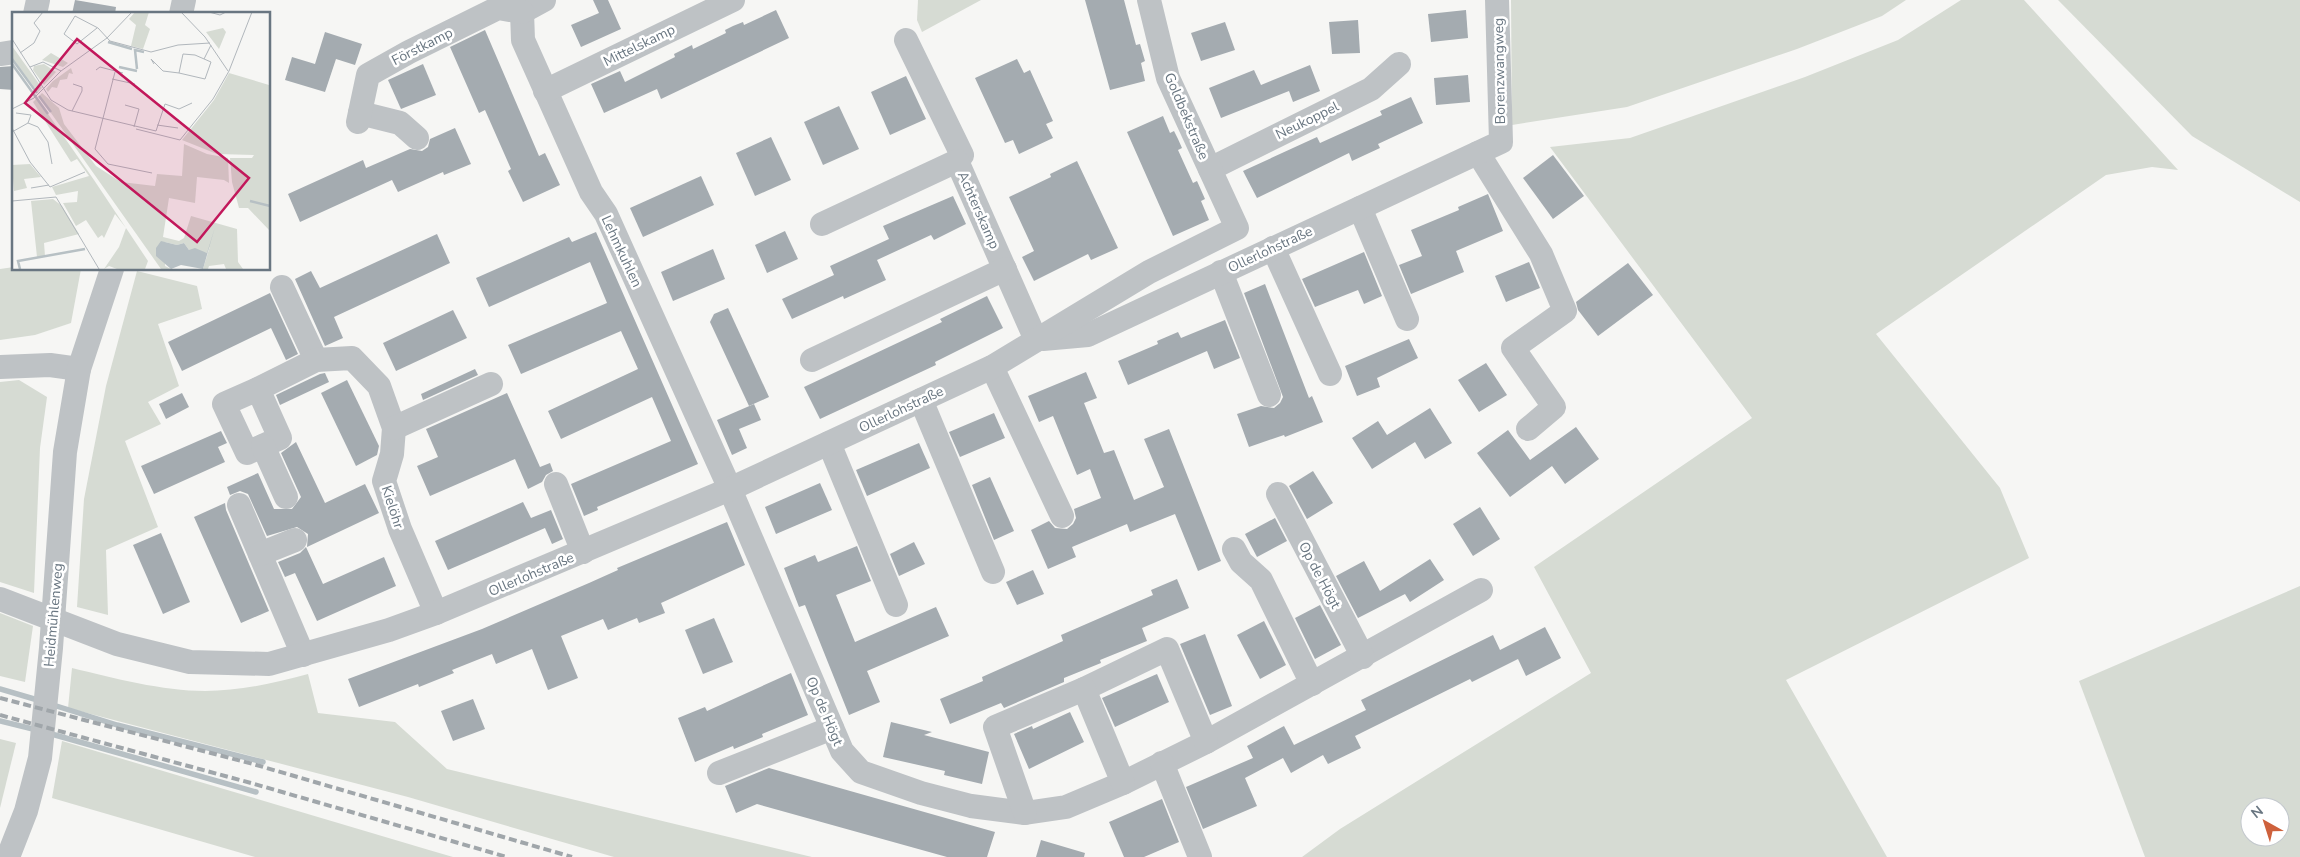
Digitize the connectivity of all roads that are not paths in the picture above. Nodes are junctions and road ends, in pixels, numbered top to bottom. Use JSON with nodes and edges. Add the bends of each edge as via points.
{"nodes":[{"id":1,"x":544,"y":0,"type":"edge"},
{"id":2,"x":734,"y":0,"type":"edge"},
{"id":3,"x":1149,"y":0,"type":"edge"},
{"id":4,"x":1498,"y":0,"type":"edge"},
{"id":5,"x":519,"y":6,"type":"edge"},
{"id":6,"x":906,"y":40,"type":"dead end"},
{"id":7,"x":1400,"y":64,"type":"dead end"},
{"id":8,"x":545,"y":91,"type":"junction"},
{"id":9,"x":417,"y":138,"type":"dead end"},
{"id":10,"x":1501,"y":142,"type":"joint"},
{"id":11,"x":1478,"y":153,"type":"junction"},
{"id":12,"x":958,"y":161,"type":"junction"},
{"id":13,"x":1210,"y":169,"type":"junction"},
{"id":14,"x":1360,"y":208,"type":"junction"},
{"id":15,"x":822,"y":224,"type":"dead end"},
{"id":16,"x":1237,"y":228,"type":"joint"},
{"id":17,"x":1273,"y":248,"type":"junction"},
{"id":18,"x":1005,"y":269,"type":"junction"},
{"id":19,"x":112,"y":270,"type":"edge"},
{"id":20,"x":1221,"y":272,"type":"junction"},
{"id":21,"x":282,"y":287,"type":"dead end"},
{"id":22,"x":1407,"y":319,"type":"dead end"},
{"id":23,"x":1036,"y":340,"type":"junction"},
{"id":24,"x":316,"y":360,"type":"junction"},
{"id":25,"x":812,"y":360,"type":"dead end"},
{"id":26,"x":0,"y":366,"type":"edge"},
{"id":27,"x":992,"y":367,"type":"junction"},
{"id":28,"x":79,"y":369,"type":"junction"},
{"id":29,"x":1330,"y":374,"type":"dead end"},
{"id":30,"x":491,"y":384,"type":"dead end"},
{"id":31,"x":258,"y":389,"type":"junction"},
{"id":32,"x":1269,"y":395,"type":"dead end"},
{"id":33,"x":920,"y":400,"type":"junction"},
{"id":34,"x":394,"y":428,"type":"junction"},
{"id":35,"x":1528,"y":429,"type":"dead end"},
{"id":36,"x":829,"y":443,"type":"junction"},
{"id":37,"x":263,"y":446,"type":"junction"},
{"id":38,"x":556,"y":484,"type":"dead end"},
{"id":39,"x":730,"y":489,"type":"junction"},
{"id":40,"x":1278,"y":494,"type":"dead end"},
{"id":41,"x":286,"y":497,"type":"dead end"},
{"id":42,"x":239,"y":505,"type":"dead end"},
{"id":43,"x":1062,"y":516,"type":"dead end"},
{"id":44,"x":295,"y":540,"type":"dead end"},
{"id":45,"x":1234,"y":549,"type":"dead end"},
{"id":46,"x":583,"y":552,"type":"junction"},
{"id":47,"x":260,"y":554,"type":"junction"},
{"id":48,"x":993,"y":572,"type":"dead end"},
{"id":49,"x":1481,"y":590,"type":"dead end"},
{"id":50,"x":0,"y":599,"type":"edge"},
{"id":51,"x":896,"y":605,"type":"dead end"},
{"id":52,"x":436,"y":614,"type":"junction"},
{"id":53,"x":303,"y":654,"type":"junction"},
{"id":54,"x":1363,"y":657,"type":"junction"},
{"id":55,"x":1312,"y":684,"type":"junction"},
{"id":56,"x":1084,"y":689,"type":"junction"},
{"id":57,"x":832,"y":728,"type":"junction"},
{"id":58,"x":1206,"y":742,"type":"junction"},
{"id":59,"x":1162,"y":763,"type":"junction"},
{"id":60,"x":719,"y":774,"type":"dead end"},
{"id":61,"x":1123,"y":783,"type":"junction"},
{"id":62,"x":1025,"y":813,"type":"junction"},
{"id":63,"x":8,"y":857,"type":"edge"},
{"id":64,"x":1200,"y":857,"type":"edge"}],
"edges":[{"from":1,"to":5,"type":"street"},
{"from":2,"to":8,"type":"street","name":"Mittelskamp"},
{"from":3,"to":13,"type":"street","name":"Goldbekstraße","via":[[1168,78]]},
{"from":4,"to":10,"type":"street","name":"Borenzwangweg"},
{"from":5,"to":8,"type":"street","name":"Lehmkuhlen","via":[[524,40]]},
{"from":5,"to":9,"type":"street","name":"Förstkamp","via":[[498,8],[368,75],[359,118],[400,123]]},
{"from":6,"to":12,"type":"street","via":[[962,155]]},
{"from":7,"to":13,"type":"street","name":"Neukoppel","via":[[1371,89]]},
{"from":8,"to":39,"type":"street","name":"Lehmkuhlen","via":[[591,192],[606,214]]},
{"from":10,"to":11,"type":"street","name":"Ollerlohstraße"},
{"from":11,"to":14,"type":"street","name":"Ollerlohstraße"},
{"from":11,"to":35,"type":"street","via":[[1541,254],[1565,311],[1513,348],[1554,407]]},
{"from":12,"to":15,"type":"street","name":"Achterskamp"},
{"from":12,"to":18,"type":"street","name":"Achterskamp"},
{"from":13,"to":16,"type":"street","name":"Goldbekstraße"},
{"from":14,"to":17,"type":"street","name":"Ollerlohstraße"},
{"from":14,"to":22,"type":"street"},
{"from":16,"to":23,"type":"street","name":"Ollerlohstraße","via":[[1150,272]]},
{"from":17,"to":20,"type":"street","name":"Ollerlohstraße"},
{"from":17,"to":29,"type":"street"},
{"from":18,"to":23,"type":"street","name":"Achterskamp"},
{"from":18,"to":25,"type":"street"},
{"from":19,"to":28,"type":"street","name":"Heidmühlenweg"},
{"from":20,"to":23,"type":"street","name":"Ollerlohstraße","via":[[1088,335]]},
{"from":20,"to":32,"type":"street"},
{"from":21,"to":24,"type":"street"},
{"from":23,"to":27,"type":"street","name":"Ollerlohstraße"},
{"from":24,"to":31,"type":"street","name":"Kielöhr"},
{"from":24,"to":34,"type":"street","name":"Kielöhr","via":[[352,358],[380,386]]},
{"from":26,"to":28,"type":"street","via":[[50,365]]},
{"from":27,"to":33,"type":"street","name":"Ollerlohstraße"},
{"from":27,"to":43,"type":"street"},
{"from":28,"to":63,"type":"street","name":"Heidmühlenweg","via":[[65,452],[40,758],[26,810]]},
{"from":30,"to":34,"type":"street"},
{"from":31,"to":37,"type":"street","via":[[280,438]]},
{"from":31,"to":37,"type":"street","name":"Kielöhr","via":[[224,404],[247,453]]},
{"from":33,"to":36,"type":"street","name":"Ollerlohstraße"},
{"from":33,"to":48,"type":"street"},
{"from":34,"to":52,"type":"street","name":"Kielöhr","via":[[392,454],[384,481],[400,529]]},
{"from":36,"to":39,"type":"street","name":"Ollerlohstraße"},
{"from":36,"to":51,"type":"street"},
{"from":37,"to":41,"type":"street"},
{"from":38,"to":46,"type":"street"},
{"from":39,"to":46,"type":"street","name":"Ollerlohstraße"},
{"from":39,"to":57,"type":"street","name":"Op de Högt"},
{"from":40,"to":54,"type":"street","name":"Op de Högt"},
{"from":42,"to":47,"type":"street"},
{"from":44,"to":47,"type":"street"},
{"from":45,"to":55,"type":"street","via":[[1241,562],[1262,580]]},
{"from":46,"to":52,"type":"street","name":"Ollerlohstraße"},
{"from":47,"to":53,"type":"street"},
{"from":49,"to":54,"type":"street","name":"Op de Högt"},
{"from":50,"to":53,"type":"street","name":"Ollerlohstraße","via":[[117,644],[190,662],[269,664]]},
{"from":52,"to":53,"type":"street","name":"Ollerlohstraße"},
{"from":54,"to":55,"type":"street","name":"Op de Högt"},
{"from":55,"to":58,"type":"street","name":"Op de Högt"},
{"from":56,"to":58,"type":"street","via":[[1167,649]]},
{"from":56,"to":61,"type":"street"},
{"from":56,"to":62,"type":"street","via":[[995,727]]},
{"from":57,"to":60,"type":"street"},
{"from":57,"to":62,"type":"street","name":"Op de Högt","via":[[842,751],[860,772],[971,806]]},
{"from":58,"to":59,"type":"street","name":"Op de Högt"},
{"from":59,"to":61,"type":"street","name":"Op de Högt"},
{"from":59,"to":64,"type":"street"},
{"from":61,"to":62,"type":"street","name":"Op de Högt","via":[[1066,807]]}]}
